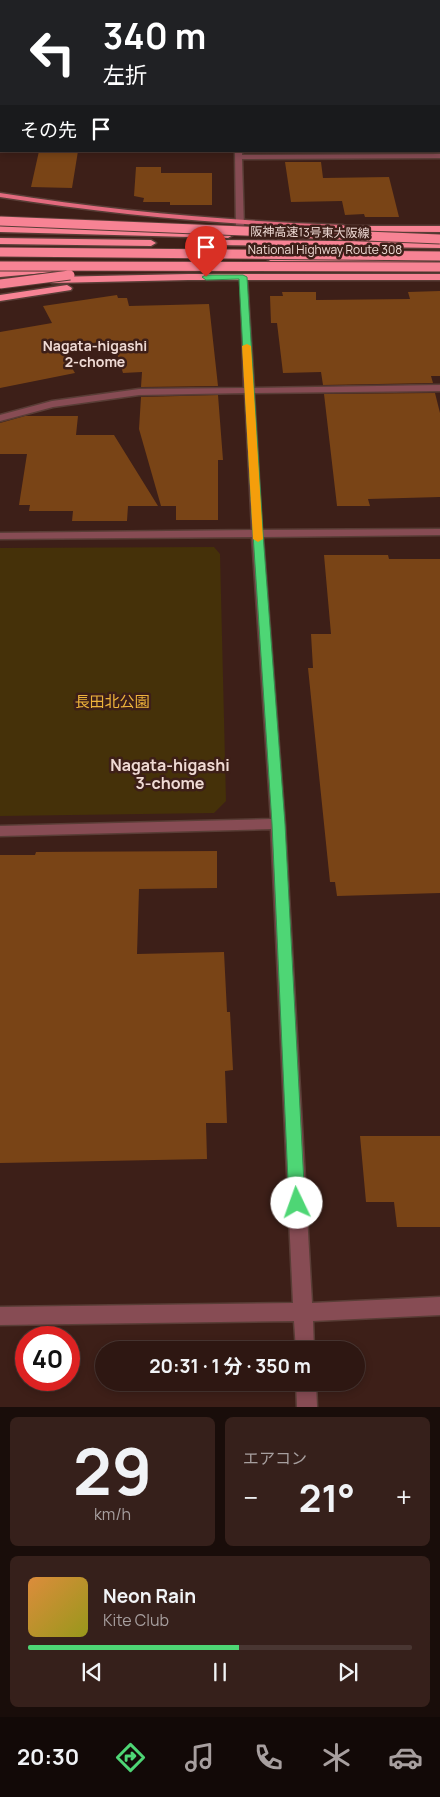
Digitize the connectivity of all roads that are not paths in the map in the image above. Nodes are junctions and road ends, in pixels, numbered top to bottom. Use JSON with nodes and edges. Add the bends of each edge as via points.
{"nodes":[{"id":1,"x":238,"y":154,"type":"edge"},
{"id":2,"x":440,"y":156,"type":"edge"},
{"id":3,"x":0,"y":195,"type":"edge"},
{"id":4,"x":0,"y":220,"type":"edge"},
{"id":5,"x":240,"y":225,"type":"junction"},
{"id":6,"x":0,"y":229,"type":"edge"},
{"id":7,"x":36,"y":229,"type":"junction"},
{"id":8,"x":440,"y":229,"type":"edge"},
{"id":9,"x":440,"y":237,"type":"edge"},
{"id":10,"x":0,"y":241,"type":"edge"},
{"id":11,"x":440,"y":245,"type":"edge"},
{"id":12,"x":0,"y":252,"type":"edge"},
{"id":13,"x":440,"y":256,"type":"edge"},
{"id":14,"x":440,"y":261,"type":"edge"},
{"id":15,"x":0,"y":266,"type":"edge"},
{"id":16,"x":218,"y":267,"type":"junction"},
{"id":17,"x":440,"y":267,"type":"edge"},
{"id":18,"x":0,"y":274,"type":"edge"},
{"id":19,"x":188,"y":277,"type":"junction"},
{"id":20,"x":243,"y":277,"type":"junction"},
{"id":21,"x":440,"y":277,"type":"edge"},
{"id":22,"x":0,"y":282,"type":"edge"},
{"id":23,"x":0,"y":298,"type":"edge"},
{"id":24,"x":440,"y":388,"type":"edge"},
{"id":25,"x":249,"y":389,"type":"junction"},
{"id":26,"x":0,"y":418,"type":"edge"},
{"id":27,"x":440,"y":532,"type":"edge"},
{"id":28,"x":258,"y":534,"type":"junction"},
{"id":29,"x":0,"y":536,"type":"edge"},
{"id":30,"x":278,"y":824,"type":"junction"},
{"id":31,"x":0,"y":831,"type":"edge"},
{"id":32,"x":440,"y":1306,"type":"edge"},
{"id":33,"x":303,"y":1312,"type":"junction"},
{"id":34,"x":0,"y":1316,"type":"edge"},
{"id":35,"x":305,"y":1341,"type":"edge"},
{"id":36,"x":306,"y":1391,"type":"edge"},
{"id":37,"x":307,"y":1407,"type":"edge"}],
"edges":[{"from":1,"to":2,"type":"street"},
{"from":1,"to":5,"type":"street"},
{"from":3,"to":5,"type":"main road"},
{"from":4,"to":9,"type":"highway","bridge":true},
{"from":5,"to":7,"type":"highway"},
{"from":5,"to":8,"type":"highway"},
{"from":6,"to":7,"type":"highway","name":"National Highway Route 308"},
{"from":7,"to":9,"type":"highway","name":"National Highway Route 308"},
{"from":10,"to":11,"type":"highway","name":"阪神高速13号東大阪線"},
{"from":12,"to":13,"type":"highway","name":"阪神高速13号東大阪線","bridge":true},
{"from":14,"to":18,"type":"highway","name":"National Highway Route 308","via":[[171,264]]},
{"from":15,"to":16,"type":"highway","bridge":true},
{"from":16,"to":17,"type":"highway","bridge":true},
{"from":16,"to":22,"type":"highway","bridge":true},
{"from":19,"to":20,"type":"highway"},
{"from":19,"to":22,"type":"highway"},
{"from":19,"to":23,"type":"highway","via":[[46,290]]},
{"from":20,"to":21,"type":"highway"},
{"from":20,"to":25,"type":"street"},
{"from":24,"to":25,"type":"street"},
{"from":25,"to":26,"type":"street","via":[[139,392],[52,404]]},
{"from":25,"to":28,"type":"street"},
{"from":27,"to":28,"type":"street"},
{"from":28,"to":29,"type":"street"},
{"from":28,"to":30,"type":"street"},
{"from":30,"to":31,"type":"street"},
{"from":30,"to":33,"type":"street"},
{"from":32,"to":33,"type":"street"},
{"from":33,"to":34,"type":"street"},
{"from":33,"to":35,"type":"street"},
{"from":36,"to":37,"type":"street"}]}
